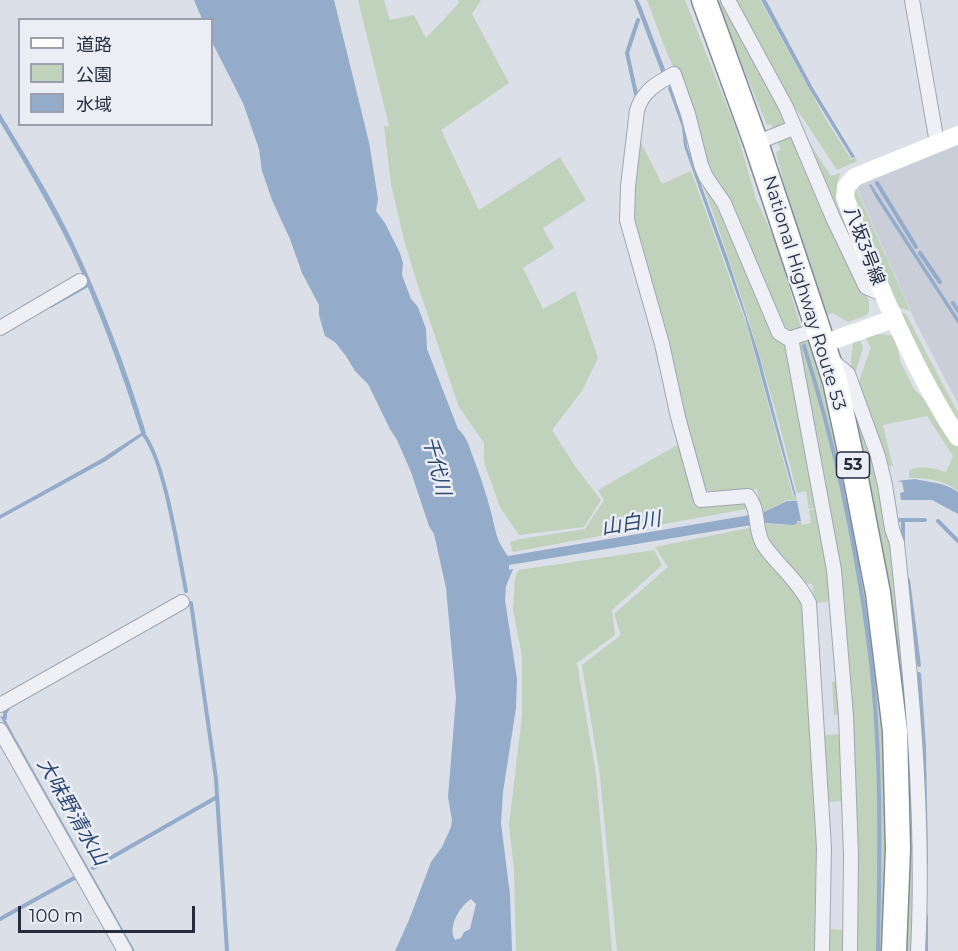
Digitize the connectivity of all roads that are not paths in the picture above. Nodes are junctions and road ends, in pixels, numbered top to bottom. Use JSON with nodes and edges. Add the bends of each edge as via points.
{"nodes":[{"id":1,"x":704,"y":0,"type":"edge"},
{"id":2,"x":728,"y":0,"type":"edge"},
{"id":3,"x":912,"y":0,"type":"edge"},
{"id":4,"x":793,"y":128,"type":"junction"},
{"id":5,"x":958,"y":135,"type":"edge"},
{"id":6,"x":756,"y":143,"type":"junction"},
{"id":7,"x":937,"y":143,"type":"junction"},
{"id":8,"x":80,"y":281,"type":"dead end"},
{"id":9,"x":882,"y":294,"type":"junction"},
{"id":10,"x":893,"y":319,"type":"junction"},
{"id":11,"x":0,"y":328,"type":"edge"},
{"id":12,"x":791,"y":338,"type":"junction"},
{"id":13,"x":822,"y":343,"type":"junction"},
{"id":14,"x":958,"y":437,"type":"edge"},
{"id":15,"x":182,"y":602,"type":"dead end"},
{"id":16,"x":0,"y":705,"type":"edge"},
{"id":17,"x":0,"y":730,"type":"edge"},
{"id":18,"x":125,"y":951,"type":"edge"},
{"id":19,"x":822,"y":951,"type":"edge"},
{"id":20,"x":850,"y":951,"type":"edge"},
{"id":21,"x":894,"y":951,"type":"edge"},
{"id":22,"x":918,"y":951,"type":"edge"}],
"edges":[{"from":1,"to":6,"type":"highway","name":"National Highway Route 53","number":"53"},
{"from":2,"to":4,"type":"street","via":[[786,107]]},
{"from":3,"to":7,"type":"street"},
{"from":4,"to":6,"type":"street"},
{"from":4,"to":9,"type":"street","via":[[866,287]]},
{"from":5,"to":7,"type":"street","name":"八坂3号線"},
{"from":6,"to":13,"type":"highway","name":"National Highway Route 53","number":"53"},
{"from":7,"to":9,"type":"street","name":"八坂3号線","via":[[855,177],[846,187],[845,197]]},
{"from":8,"to":11,"type":"street"},
{"from":9,"to":10,"type":"street","name":"八坂3号線"},
{"from":10,"to":13,"type":"street"},
{"from":10,"to":14,"type":"street","name":"八坂3号線"},
{"from":12,"to":13,"type":"street"},
{"from":12,"to":19,"type":"street","via":[[784,337],[776,327],[724,203],[703,171],[674,74],[640,99],[627,220],[701,500],[748,496],[754,502],[762,542],[809,603],[824,848]]},
{"from":12,"to":20,"type":"street","via":[[834,570],[846,716]]},
{"from":13,"to":21,"type":"highway","name":"National Highway Route 53","number":"53","via":[[835,381],[878,593],[895,731],[898,849]]},
{"from":13,"to":22,"type":"street","via":[[848,374],[878,456],[897,543],[915,735]]},
{"from":15,"to":16,"type":"street"},
{"from":17,"to":18,"type":"street"}]}
